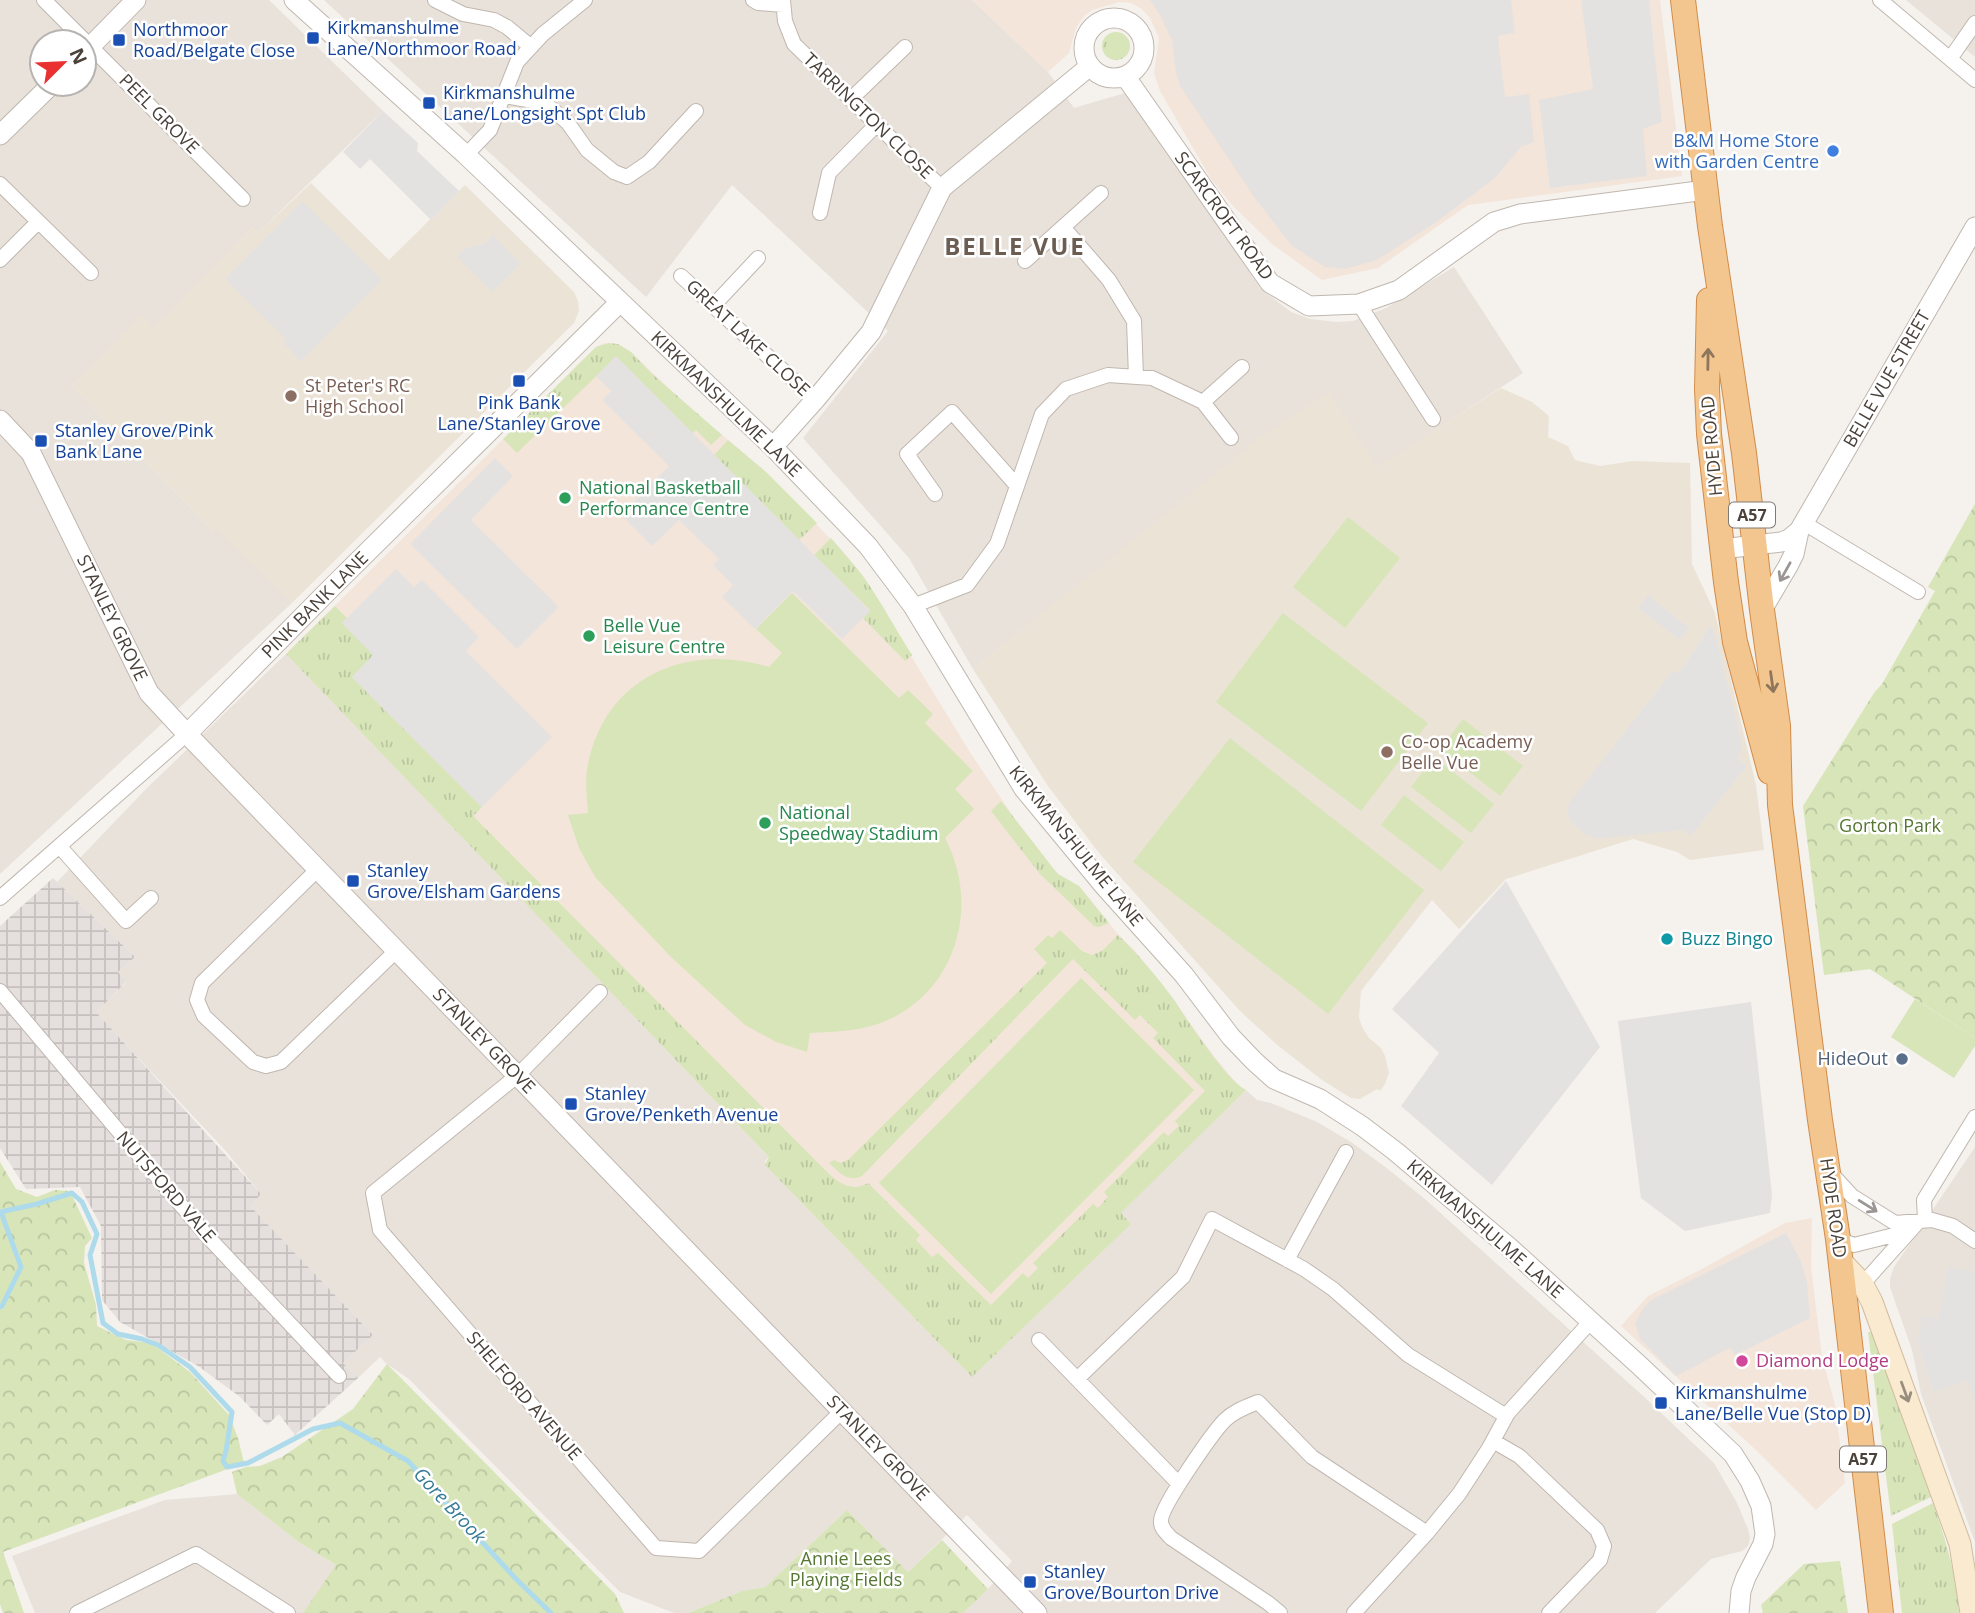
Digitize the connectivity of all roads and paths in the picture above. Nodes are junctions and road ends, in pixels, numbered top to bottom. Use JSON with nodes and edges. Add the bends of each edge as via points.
{"nodes":[{"id":1,"x":44,"y":0,"type":"edge"},
{"id":2,"x":136,"y":0,"type":"edge"},
{"id":3,"x":294,"y":0,"type":"edge"},
{"id":4,"x":435,"y":0,"type":"edge"},
{"id":5,"x":585,"y":0,"type":"edge"},
{"id":6,"x":753,"y":0,"type":"edge"},
{"id":7,"x":1682,"y":0,"type":"edge"},
{"id":8,"x":1880,"y":0,"type":"edge"},
{"id":9,"x":783,"y":2,"type":"edge"},
{"id":10,"x":1975,"y":23,"type":"edge"},
{"id":11,"x":68,"y":28,"type":"edge"},
{"id":12,"x":98,"y":39,"type":"edge"},
{"id":13,"x":531,"y":47,"type":"junction"},
{"id":14,"x":905,"y":47,"type":"dead end"},
{"id":15,"x":1950,"y":59,"type":"junction"},
{"id":16,"x":98,"y":61,"type":"edge"},
{"id":17,"x":1090,"y":66,"type":"junction"},
{"id":18,"x":1125,"y":76,"type":"junction"},
{"id":19,"x":1975,"y":80,"type":"edge"},
{"id":20,"x":504,"y":96,"type":"junction"},
{"id":21,"x":38,"y":98,"type":"edge"},
{"id":22,"x":851,"y":99,"type":"junction"},
{"id":23,"x":696,"y":111,"type":"dead end"},
{"id":24,"x":877,"y":124,"type":"junction"},
{"id":25,"x":0,"y":135,"type":"edge"},
{"id":26,"x":466,"y":155,"type":"junction"},
{"id":27,"x":0,"y":184,"type":"edge"},
{"id":28,"x":942,"y":188,"type":"junction"},
{"id":29,"x":1706,"y":190,"type":"junction"},
{"id":30,"x":1101,"y":193,"type":"dead end"},
{"id":31,"x":243,"y":199,"type":"dead end"},
{"id":32,"x":820,"y":214,"type":"dead end"},
{"id":33,"x":38,"y":222,"type":"junction"},
{"id":34,"x":1710,"y":226,"type":"junction"},
{"id":35,"x":1063,"y":227,"type":"junction"},
{"id":36,"x":1975,"y":227,"type":"edge"},
{"id":37,"x":758,"y":258,"type":"dead end"},
{"id":38,"x":0,"y":260,"type":"edge"},
{"id":39,"x":1025,"y":261,"type":"dead end"},
{"id":40,"x":91,"y":273,"type":"dead end"},
{"id":41,"x":681,"y":276,"type":"dead end"},
{"id":42,"x":620,"y":302,"type":"junction"},
{"id":43,"x":1359,"y":304,"type":"junction"},
{"id":44,"x":713,"y":306,"type":"junction"},
{"id":45,"x":1242,"y":367,"type":"dead end"},
{"id":46,"x":1136,"y":377,"type":"junction"},
{"id":47,"x":815,"y":400,"type":"junction"},
{"id":48,"x":1203,"y":402,"type":"junction"},
{"id":49,"x":1433,"y":419,"type":"dead end"},
{"id":50,"x":0,"y":420,"type":"edge"},
{"id":51,"x":1231,"y":438,"type":"dead end"},
{"id":52,"x":773,"y":447,"type":"junction"},
{"id":53,"x":1017,"y":486,"type":"junction"},
{"id":54,"x":934,"y":494,"type":"dead end"},
{"id":55,"x":1801,"y":527,"type":"junction"},
{"id":56,"x":1738,"y":547,"type":"junction"},
{"id":57,"x":1918,"y":592,"type":"dead end"},
{"id":58,"x":913,"y":606,"type":"junction"},
{"id":59,"x":1762,"y":610,"type":"junction"},
{"id":60,"x":187,"y":734,"type":"junction"},
{"id":61,"x":1780,"y":804,"type":"junction"},
{"id":62,"x":60,"y":846,"type":"junction"},
{"id":63,"x":318,"y":869,"type":"junction"},
{"id":64,"x":0,"y":898,"type":"edge"},
{"id":65,"x":151,"y":898,"type":"dead end"},
{"id":66,"x":397,"y":950,"type":"junction"},
{"id":67,"x":0,"y":991,"type":"edge"},
{"id":68,"x":600,"y":992,"type":"dead end"},
{"id":69,"x":518,"y":1075,"type":"junction"},
{"id":70,"x":1975,"y":1117,"type":"edge"},
{"id":71,"x":1346,"y":1152,"type":"dead end"},
{"id":72,"x":1827,"y":1169,"type":"junction"},
{"id":73,"x":1917,"y":1224,"type":"junction"},
{"id":74,"x":1975,"y":1241,"type":"edge"},
{"id":75,"x":1839,"y":1250,"type":"junction"},
{"id":76,"x":1287,"y":1260,"type":"junction"},
{"id":77,"x":1862,"y":1283,"type":"junction"},
{"id":78,"x":1846,"y":1308,"type":"junction"},
{"id":79,"x":1591,"y":1321,"type":"junction"},
{"id":80,"x":1039,"y":1340,"type":"dead end"},
{"id":81,"x":339,"y":1376,"type":"dead end"},
{"id":82,"x":1077,"y":1379,"type":"junction"},
{"id":83,"x":842,"y":1411,"type":"junction"},
{"id":84,"x":1506,"y":1416,"type":"junction"},
{"id":85,"x":1493,"y":1441,"type":"junction"},
{"id":86,"x":1179,"y":1484,"type":"junction"},
{"id":87,"x":1427,"y":1533,"type":"junction"},
{"id":88,"x":1880,"y":1612,"type":"edge"},
{"id":89,"x":77,"y":1613,"type":"edge"},
{"id":90,"x":288,"y":1613,"type":"edge"},
{"id":91,"x":1037,"y":1613,"type":"edge"},
{"id":92,"x":1280,"y":1613,"type":"edge"},
{"id":93,"x":1354,"y":1613,"type":"edge"},
{"id":94,"x":1549,"y":1613,"type":"edge"},
{"id":95,"x":1739,"y":1613,"type":"edge"},
{"id":96,"x":1971,"y":1613,"type":"edge"}],
"edges":[{"from":1,"to":11,"type":"street","name":"PEEL GROVE"},
{"from":2,"to":12,"type":"street"},
{"from":3,"to":26,"type":"street","name":"KIRKMANSHULME LANE"},
{"from":4,"to":13,"type":"street","via":[[463,14],[494,20]]},
{"from":5,"to":13,"type":"street"},
{"from":6,"to":9,"type":"street","name":"TARRINGTON CLOSE"},
{"from":7,"to":29,"type":"highway","name":"HYDE ROAD","number":"A57"},
{"from":8,"to":15,"type":"street"},
{"from":9,"to":22,"type":"street","name":"TARRINGTON CLOSE","via":[[794,44]]},
{"from":10,"to":15,"type":"street"},
{"from":13,"to":20,"type":"street","via":[[517,62]]},
{"from":14,"to":22,"type":"street"},
{"from":15,"to":19,"type":"street"},
{"from":16,"to":31,"type":"street","name":"PEEL GROVE"},
{"from":17,"to":18,"type":"street","via":[[1106,77]]},
{"from":17,"to":18,"type":"street","via":[[1084,47],[1091,29],[1107,19],[1127,21],[1140,35],[1143,54],[1134,71]]},
{"from":17,"to":28,"type":"street"},
{"from":18,"to":43,"type":"street","name":"SCARCROFT ROAD","via":[[1270,283],[1310,306]]},
{"from":20,"to":23,"type":"street","via":[[545,103],[587,149],[627,177],[649,162]]},
{"from":20,"to":26,"type":"street","via":[[490,130]]},
{"from":21,"to":25,"type":"street"},
{"from":22,"to":24,"type":"street","name":"TARRINGTON CLOSE"},
{"from":24,"to":28,"type":"street","name":"TARRINGTON CLOSE"},
{"from":24,"to":32,"type":"street","via":[[829,173]]},
{"from":26,"to":42,"type":"street","name":"KIRKMANSHULME LANE"},
{"from":27,"to":33,"type":"street"},
{"from":28,"to":47,"type":"street","via":[[871,332]]},
{"from":29,"to":34,"type":"highway","name":"HYDE ROAD","number":"A57"},
{"from":29,"to":43,"type":"street","name":"SCARCROFT ROAD","via":[[1520,214],[1494,222],[1399,290]]},
{"from":30,"to":35,"type":"street"},
{"from":33,"to":38,"type":"street"},
{"from":33,"to":40,"type":"street"},
{"from":34,"to":56,"type":"highway","name":"HYDE ROAD","number":"A57","via":[[1744,453]]},
{"from":56,"to":34,"type":"highway","name":"HYDE ROAD","number":"A57","one_way":true,"via":[[1709,434]]},
{"from":35,"to":39,"type":"street"},
{"from":35,"to":46,"type":"street","via":[[1109,280],[1134,321]]},
{"from":36,"to":55,"type":"street","name":"BELLE VUE STREET"},
{"from":37,"to":44,"type":"street"},
{"from":41,"to":44,"type":"street","name":"GREAT LAKE CLOSE"},
{"from":42,"to":52,"type":"street","name":"KIRKMANSHULME LANE"},
{"from":42,"to":60,"type":"street","name":"PINK BANK LANE"},
{"from":43,"to":49,"type":"street"},
{"from":44,"to":47,"type":"street","name":"GREAT LAKE CLOSE"},
{"from":45,"to":48,"type":"street"},
{"from":46,"to":48,"type":"street","via":[[1152,379]]},
{"from":46,"to":53,"type":"street","via":[[1108,375],[1066,389],[1042,414]]},
{"from":47,"to":52,"type":"street"},
{"from":48,"to":51,"type":"street"},
{"from":50,"to":60,"type":"street","name":"STANLEY GROVE","via":[[31,453],[149,693]]},
{"from":52,"to":58,"type":"street","name":"KIRKMANSHULME LANE","via":[[868,546]]},
{"from":53,"to":54,"type":"street","via":[[951,412],[907,454]]},
{"from":53,"to":58,"type":"street","via":[[998,544],[967,585]]},
{"from":55,"to":56,"type":"street","via":[[1781,542]]},
{"from":55,"to":57,"type":"street"},
{"from":55,"to":59,"type":"street","name":"BELLE VUE STREET","one_way":true,"via":[[1794,554]]},
{"from":56,"to":59,"type":"highway","name":"HYDE ROAD","number":"A57"},
{"from":56,"to":61,"type":"highway","name":"HYDE ROAD","number":"A57","via":[[1735,642]]},
{"from":58,"to":79,"type":"street","name":"KIRKMANSHULME LANE","via":[[1024,789],[1184,975],[1231,1037],[1275,1079],[1320,1099],[1395,1151]]},
{"from":59,"to":61,"type":"highway","name":"HYDE ROAD","number":"A57","one_way":true,"via":[[1778,726]]},
{"from":60,"to":62,"type":"street","name":"PINK BANK LANE"},
{"from":60,"to":63,"type":"street","name":"STANLEY GROVE"},
{"from":61,"to":72,"type":"highway","name":"HYDE ROAD","number":"A57"},
{"from":62,"to":64,"type":"street","name":"PINK BANK LANE"},
{"from":62,"to":65,"type":"street","via":[[126,920]]},
{"from":63,"to":66,"type":"street","name":"STANLEY GROVE"},
{"from":63,"to":66,"type":"street","via":[[201,983],[197,1000],[204,1016],[253,1062],[266,1066],[281,1062]]},
{"from":66,"to":69,"type":"street","name":"STANLEY GROVE"},
{"from":67,"to":81,"type":"street","name":"NUTSFORD VALE","via":[[208,1237]]},
{"from":68,"to":69,"type":"street"},
{"from":69,"to":83,"type":"street","name":"STANLEY GROVE"},
{"from":69,"to":83,"type":"street","name":"SHELFORD AVENUE","via":[[373,1194],[380,1230],[656,1548],[699,1551]]},
{"from":70,"to":73,"type":"street","via":[[1924,1200]]},
{"from":71,"to":76,"type":"street"},
{"from":72,"to":73,"type":"street","one_way":true,"via":[[1852,1196],[1895,1223]]},
{"from":72,"to":75,"type":"highway","name":"HYDE ROAD","number":"A57"},
{"from":73,"to":74,"type":"street","via":[[1953,1226]]},
{"from":73,"to":75,"type":"street"},
{"from":73,"to":77,"type":"street"},
{"from":75,"to":77,"type":"main road"},
{"from":75,"to":78,"type":"highway","name":"HYDE ROAD","number":"A57"},
{"from":76,"to":82,"type":"street","via":[[1212,1219],[1183,1277]]},
{"from":76,"to":84,"type":"street","via":[[1334,1289],[1408,1355]]},
{"from":77,"to":78,"type":"street"},
{"from":77,"to":96,"type":"main road","one_way":true,"via":[[1960,1544]]},
{"from":78,"to":88,"type":"highway","name":"HYDE ROAD","number":"A57"},
{"from":79,"to":84,"type":"street"},
{"from":79,"to":95,"type":"street","name":"KIRKMANSHULME LANE","via":[[1733,1454],[1750,1481],[1761,1506],[1765,1534],[1741,1591]]},
{"from":80,"to":82,"type":"street"},
{"from":82,"to":86,"type":"street"},
{"from":83,"to":91,"type":"street","name":"STANLEY GROVE"},
{"from":84,"to":85,"type":"street"},
{"from":85,"to":87,"type":"street","via":[[1460,1494]]},
{"from":85,"to":94,"type":"street","via":[[1539,1474],[1597,1530],[1604,1546],[1600,1560]]},
{"from":86,"to":87,"type":"street","via":[[1224,1421],[1258,1402],[1312,1457]]},
{"from":86,"to":92,"type":"street","via":[[1160,1517],[1161,1527]]},
{"from":87,"to":93,"type":"street"},
{"from":89,"to":90,"type":"street","via":[[196,1554]]}]}
